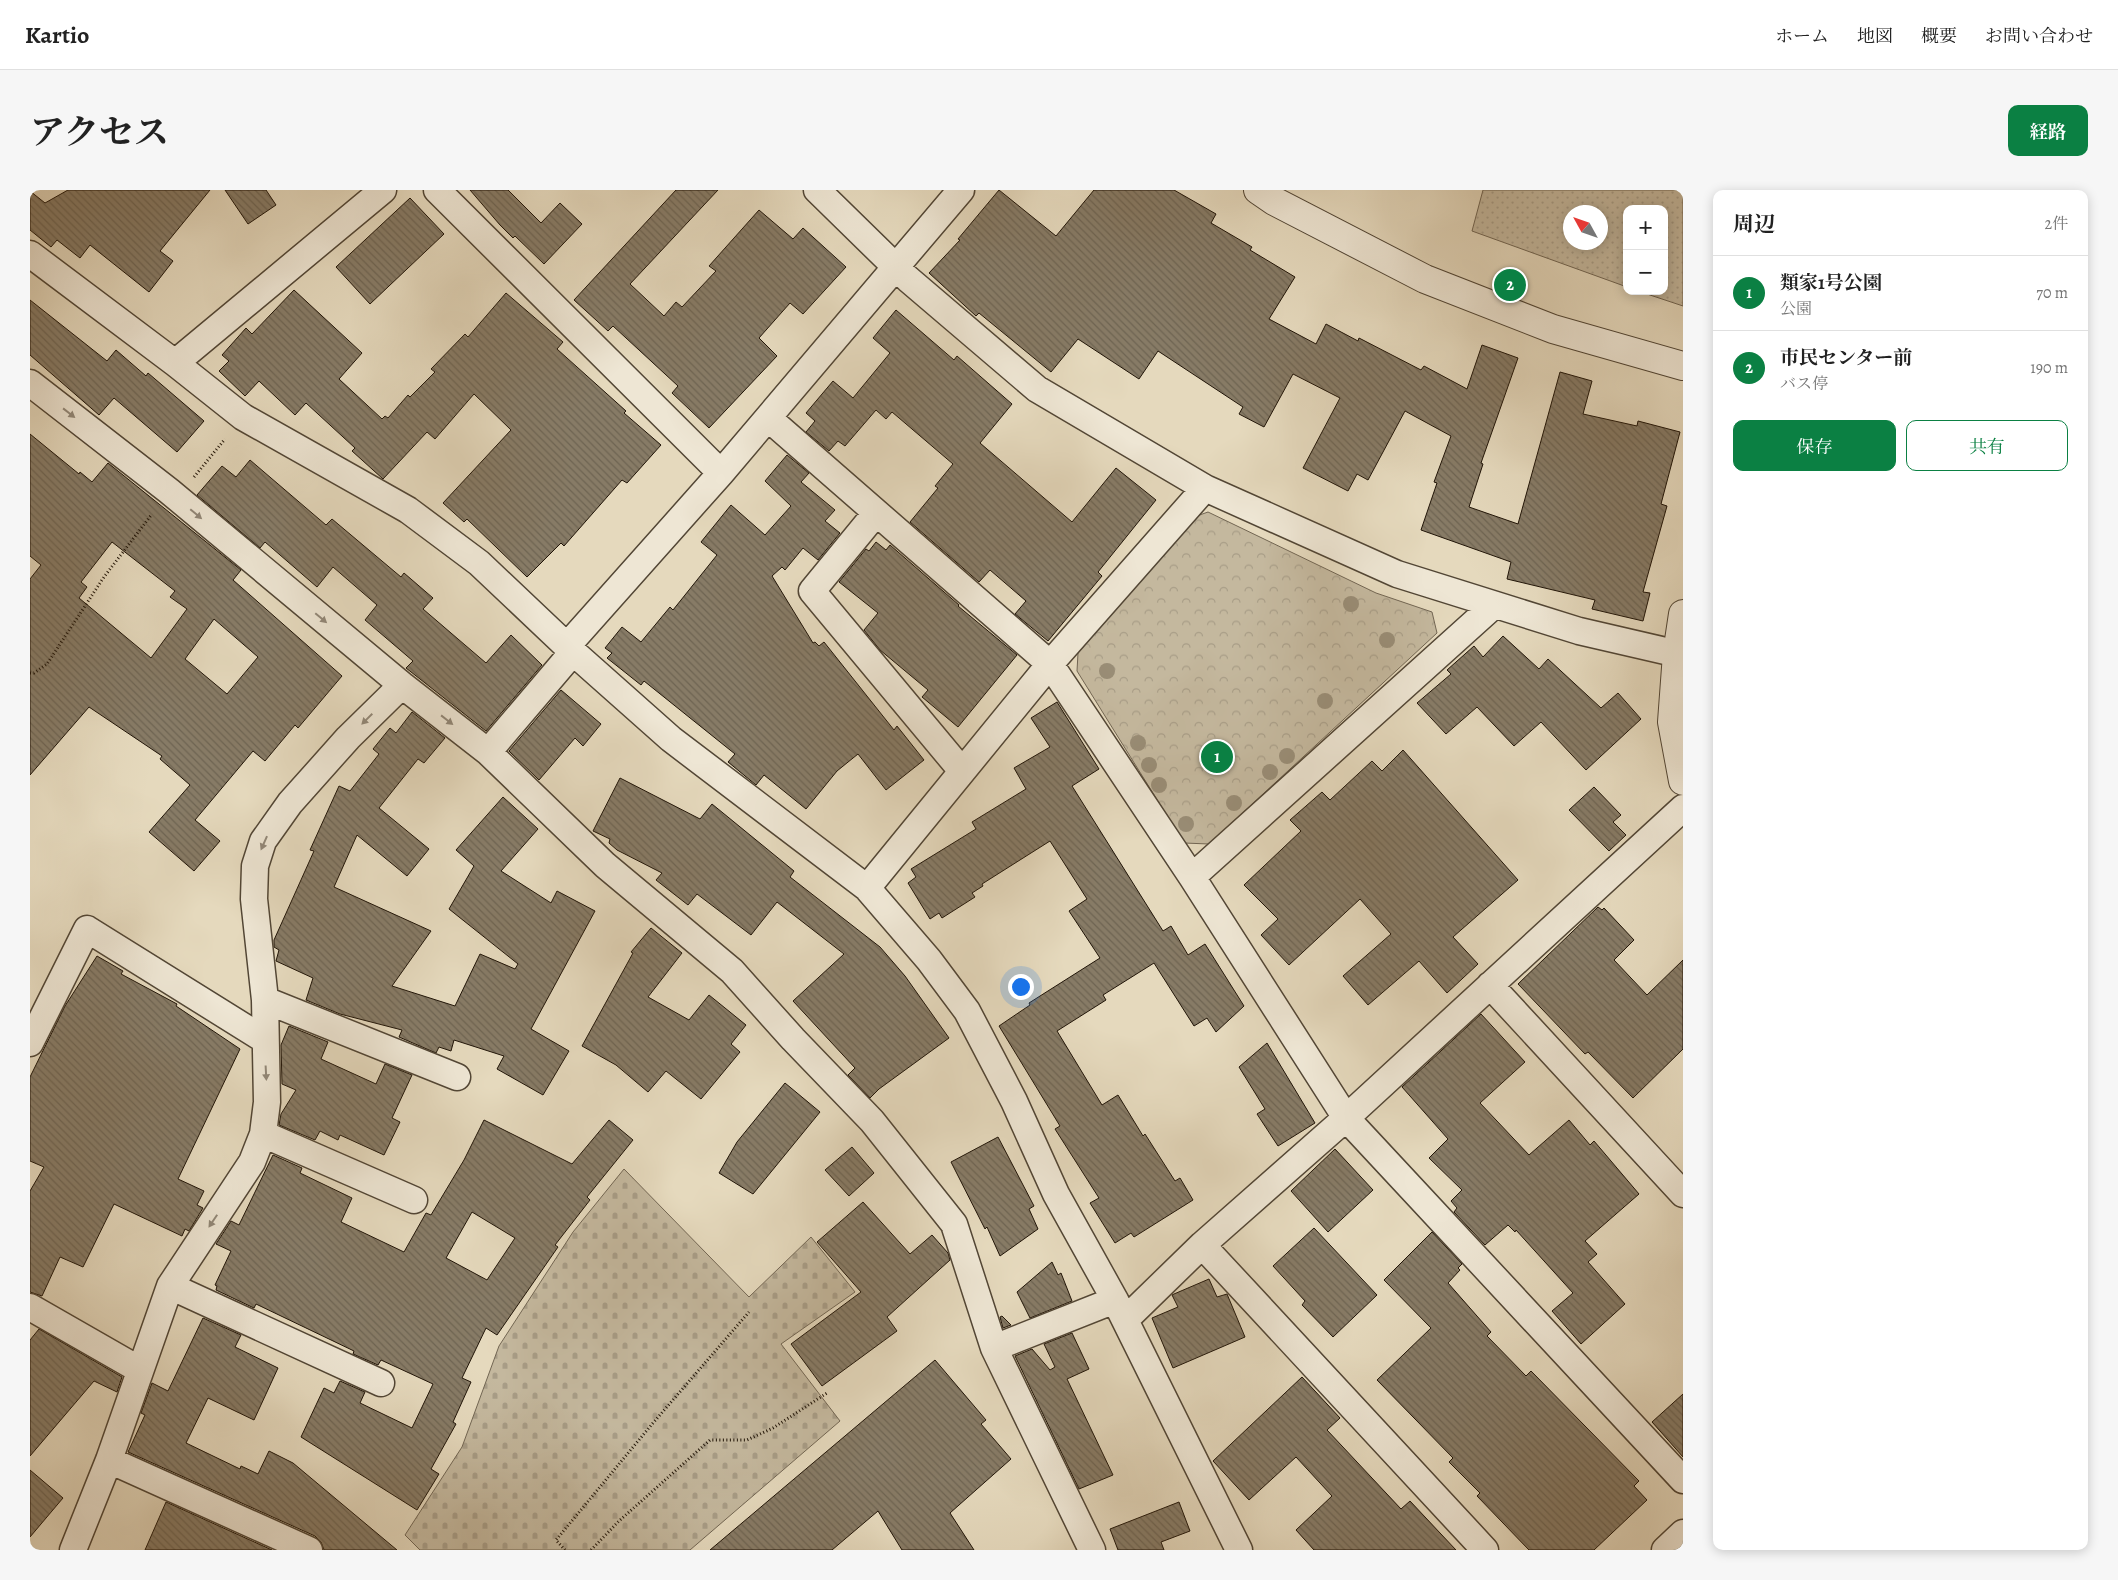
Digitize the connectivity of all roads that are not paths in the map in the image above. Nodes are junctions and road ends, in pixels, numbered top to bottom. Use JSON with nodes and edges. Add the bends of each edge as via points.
{"nodes":[{"id":1,"x":383,"y":190,"type":"edge"},
{"id":2,"x":437,"y":190,"type":"edge"},
{"id":3,"x":817,"y":190,"type":"edge"},
{"id":4,"x":961,"y":190,"type":"edge"},
{"id":5,"x":1258,"y":190,"type":"edge"},
{"id":6,"x":30,"y":254,"type":"edge"},
{"id":7,"x":896,"y":268,"type":"junction"},
{"id":8,"x":175,"y":363,"type":"junction"},
{"id":9,"x":1683,"y":366,"type":"edge"},
{"id":10,"x":30,"y":383,"type":"edge"},
{"id":11,"x":768,"y":418,"type":"junction"},
{"id":12,"x":720,"y":473,"type":"junction"},
{"id":13,"x":1206,"y":488,"type":"junction"},
{"id":14,"x":876,"y":513,"type":"junction"},
{"id":15,"x":1494,"y":604,"type":"junction"},
{"id":16,"x":1683,"y":614,"type":"edge"},
{"id":17,"x":570,"y":649,"type":"junction"},
{"id":18,"x":1680,"y":654,"type":"edge"},
{"id":19,"x":1050,"y":664,"type":"junction"},
{"id":20,"x":402,"y":685,"type":"junction"},
{"id":21,"x":488,"y":752,"type":"junction"},
{"id":22,"x":962,"y":771,"type":"junction"},
{"id":23,"x":1683,"y":780,"type":"edge"},
{"id":24,"x":1683,"y":808,"type":"edge"},
{"id":25,"x":1192,"y":877,"type":"junction"},
{"id":26,"x":868,"y":888,"type":"junction"},
{"id":27,"x":1490,"y":985,"type":"junction"},
{"id":28,"x":265,"y":1000,"type":"junction"},
{"id":29,"x":264,"y":1040,"type":"junction"},
{"id":30,"x":30,"y":1043,"type":"edge"},
{"id":31,"x":457,"y":1077,"type":"dead end"},
{"id":32,"x":1346,"y":1118,"type":"junction"},
{"id":33,"x":263,"y":1134,"type":"junction"},
{"id":34,"x":1683,"y":1194,"type":"edge"},
{"id":35,"x":414,"y":1200,"type":"dead end"},
{"id":36,"x":1202,"y":1245,"type":"junction"},
{"id":37,"x":170,"y":1286,"type":"junction"},
{"id":38,"x":30,"y":1307,"type":"edge"},
{"id":39,"x":1120,"y":1310,"type":"junction"},
{"id":40,"x":994,"y":1348,"type":"junction"},
{"id":41,"x":140,"y":1370,"type":"junction"},
{"id":42,"x":381,"y":1383,"type":"dead end"},
{"id":43,"x":109,"y":1460,"type":"junction"},
{"id":44,"x":1683,"y":1480,"type":"edge"},
{"id":45,"x":1683,"y":1533,"type":"edge"},
{"id":46,"x":73,"y":1550,"type":"edge"},
{"id":47,"x":310,"y":1550,"type":"edge"},
{"id":48,"x":1092,"y":1550,"type":"edge"},
{"id":49,"x":1239,"y":1550,"type":"edge"},
{"id":50,"x":1485,"y":1550,"type":"edge"},
{"id":51,"x":1665,"y":1550,"type":"edge"}],
"edges":[{"from":1,"to":8,"type":"street"},
{"from":2,"to":12,"type":"street"},
{"from":3,"to":7,"type":"street"},
{"from":4,"to":7,"type":"street"},
{"from":5,"to":9,"type":"street","via":[[1425,279],[1553,329]]},
{"from":6,"to":8,"type":"street"},
{"from":7,"to":11,"type":"street"},
{"from":7,"to":13,"type":"street","via":[[1037,389]]},
{"from":8,"to":17,"type":"street","via":[[243,418],[408,510],[479,563]]},
{"from":10,"to":20,"type":"street","one_way":true,"via":[[173,495]]},
{"from":11,"to":12,"type":"street"},
{"from":11,"to":14,"type":"street"},
{"from":12,"to":17,"type":"street"},
{"from":13,"to":15,"type":"street","via":[[1397,574]]},
{"from":13,"to":19,"type":"street"},
{"from":14,"to":19,"type":"street"},
{"from":14,"to":22,"type":"street","via":[[812,591]]},
{"from":15,"to":18,"type":"street","via":[[1579,631]]},
{"from":15,"to":25,"type":"street"},
{"from":16,"to":18,"type":"street"},
{"from":17,"to":21,"type":"street"},
{"from":17,"to":26,"type":"street","via":[[671,739]]},
{"from":18,"to":23,"type":"street","via":[[1672,722]]},
{"from":19,"to":22,"type":"street"},
{"from":19,"to":25,"type":"street"},
{"from":20,"to":21,"type":"street","one_way":true},
{"from":20,"to":28,"type":"street","one_way":true,"via":[[322,766],[290,802],[263,840],[255,866],[254,899]]},
{"from":21,"to":40,"type":"street","via":[[605,865],[732,971],[872,1121],[954,1224]]},
{"from":22,"to":26,"type":"street"},
{"from":24,"to":27,"type":"street"},
{"from":25,"to":32,"type":"street"},
{"from":26,"to":39,"type":"street","via":[[967,1011],[1014,1101],[1056,1194]]},
{"from":27,"to":32,"type":"street"},
{"from":27,"to":34,"type":"street"},
{"from":28,"to":29,"type":"street"},
{"from":28,"to":31,"type":"street"},
{"from":29,"to":30,"type":"street","via":[[87,929]]},
{"from":29,"to":33,"type":"street","one_way":true,"via":[[267,1102]]},
{"from":32,"to":36,"type":"street"},
{"from":32,"to":44,"type":"street"},
{"from":33,"to":35,"type":"street"},
{"from":33,"to":37,"type":"street","one_way":true,"via":[[252,1162]]},
{"from":36,"to":39,"type":"street"},
{"from":36,"to":50,"type":"street"},
{"from":37,"to":41,"type":"street"},
{"from":37,"to":42,"type":"street"},
{"from":38,"to":41,"type":"street"},
{"from":39,"to":40,"type":"street"},
{"from":39,"to":49,"type":"street"},
{"from":40,"to":48,"type":"street"},
{"from":41,"to":43,"type":"street"},
{"from":43,"to":46,"type":"street"},
{"from":43,"to":47,"type":"street"},
{"from":45,"to":51,"type":"street"}]}
